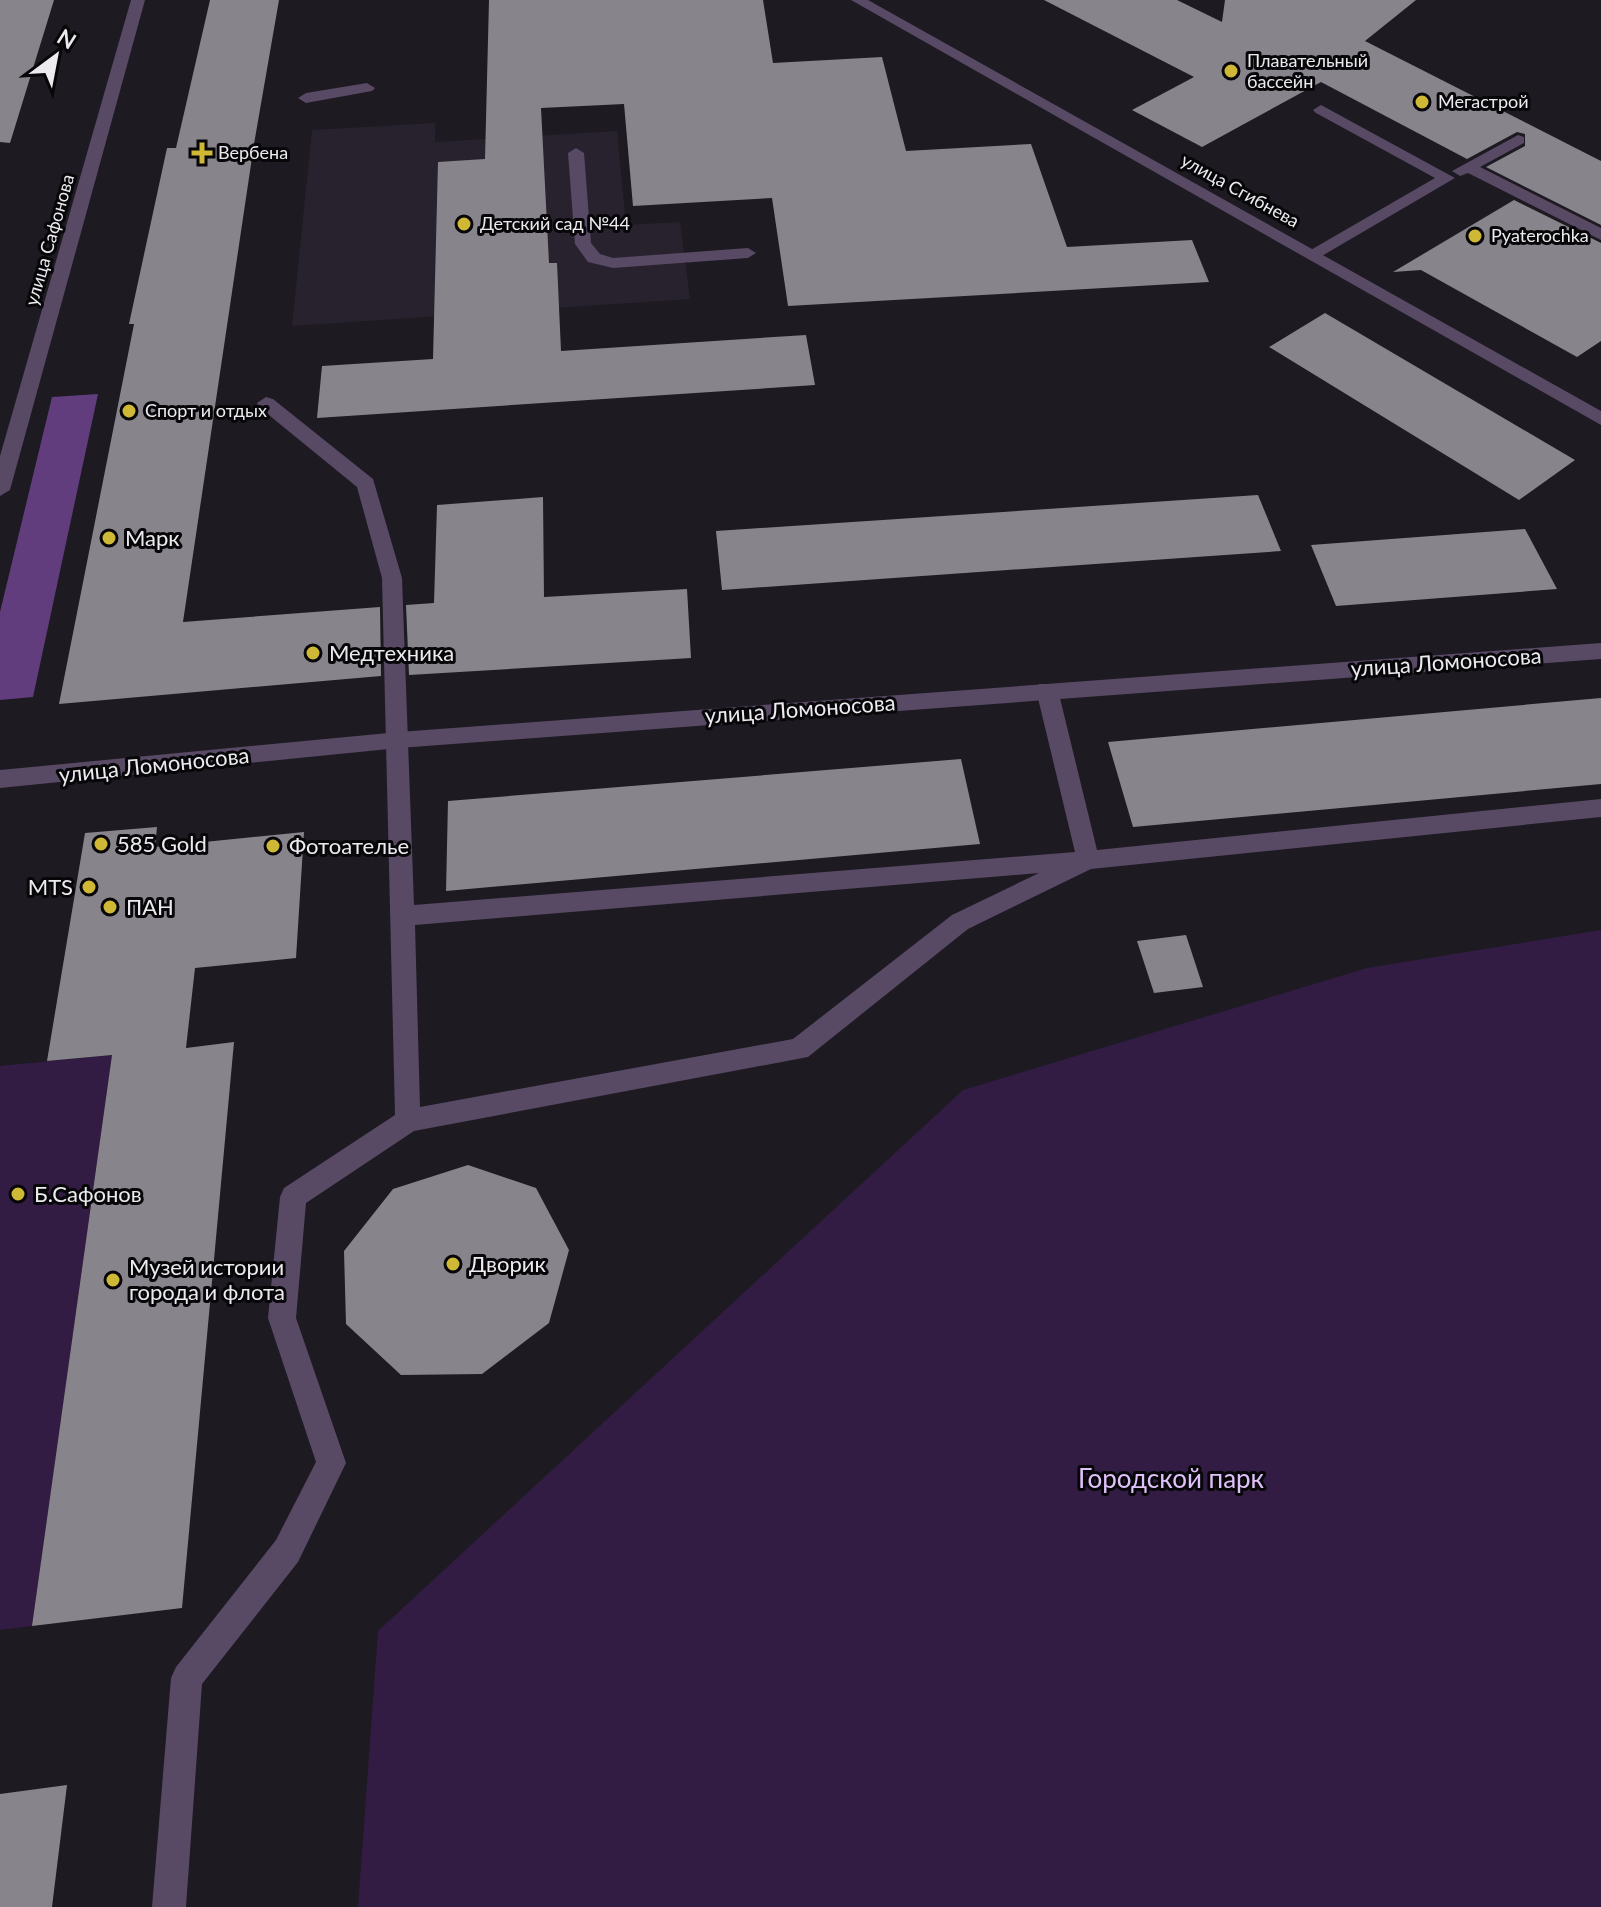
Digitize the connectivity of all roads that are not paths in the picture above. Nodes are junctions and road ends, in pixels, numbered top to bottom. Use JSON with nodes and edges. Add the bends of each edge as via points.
{"nodes":[{"id":1,"x":138,"y":0,"type":"edge"},
{"id":2,"x":858,"y":0,"type":"edge"},
{"id":3,"x":367,"y":88,"type":"dead end"},
{"id":4,"x":306,"y":98,"type":"dead end"},
{"id":5,"x":1321,"y":110,"type":"dead end"},
{"id":6,"x":1518,"y":140,"type":"dead end"},
{"id":7,"x":576,"y":153,"type":"dead end"},
{"id":8,"x":1468,"y":167,"type":"junction"},
{"id":9,"x":1447,"y":178,"type":"junction"},
{"id":10,"x":1601,"y":235,"type":"edge"},
{"id":11,"x":748,"y":253,"type":"dead end"},
{"id":12,"x":1315,"y":255,"type":"junction"},
{"id":13,"x":266,"y":403,"type":"dead end"},
{"id":14,"x":1601,"y":419,"type":"edge"},
{"id":15,"x":0,"y":490,"type":"edge"},
{"id":16,"x":1601,"y":651,"type":"edge"},
{"id":17,"x":1047,"y":690,"type":"junction"},
{"id":18,"x":399,"y":740,"type":"junction"},
{"id":19,"x":0,"y":779,"type":"edge"},
{"id":20,"x":1601,"y":808,"type":"edge"},
{"id":21,"x":1088,"y":860,"type":"junction"},
{"id":22,"x":403,"y":916,"type":"junction"},
{"id":23,"x":408,"y":1121,"type":"junction"},
{"id":24,"x":169,"y":1907,"type":"edge"}],
"edges":[{"from":1,"to":15,"type":"street","name":"улица Сафонова"},
{"from":2,"to":12,"type":"street","name":"улица Сгибнева"},
{"from":3,"to":4,"type":"street"},
{"from":5,"to":9,"type":"street"},
{"from":6,"to":8,"type":"street"},
{"from":7,"to":11,"type":"street","via":[[583,244],[594,258],[613,263]]},
{"from":8,"to":9,"type":"street"},
{"from":8,"to":10,"type":"street"},
{"from":9,"to":12,"type":"street"},
{"from":12,"to":14,"type":"street","name":"улица Сгибнева"},
{"from":13,"to":18,"type":"street","via":[[366,484],[392,578]]},
{"from":16,"to":17,"type":"street","name":"улица Ломоносова"},
{"from":17,"to":18,"type":"street","name":"улица Ломоносова"},
{"from":17,"to":21,"type":"street"},
{"from":18,"to":19,"type":"street","name":"улица Ломоносова"},
{"from":18,"to":22,"type":"street"},
{"from":20,"to":21,"type":"street"},
{"from":21,"to":22,"type":"street"},
{"from":21,"to":23,"type":"street","via":[[960,922],[799,1049]]},
{"from":22,"to":23,"type":"street"},
{"from":23,"to":24,"type":"street","via":[[293,1197],[282,1318],[331,1463],[287,1551],[187,1678]]}]}
